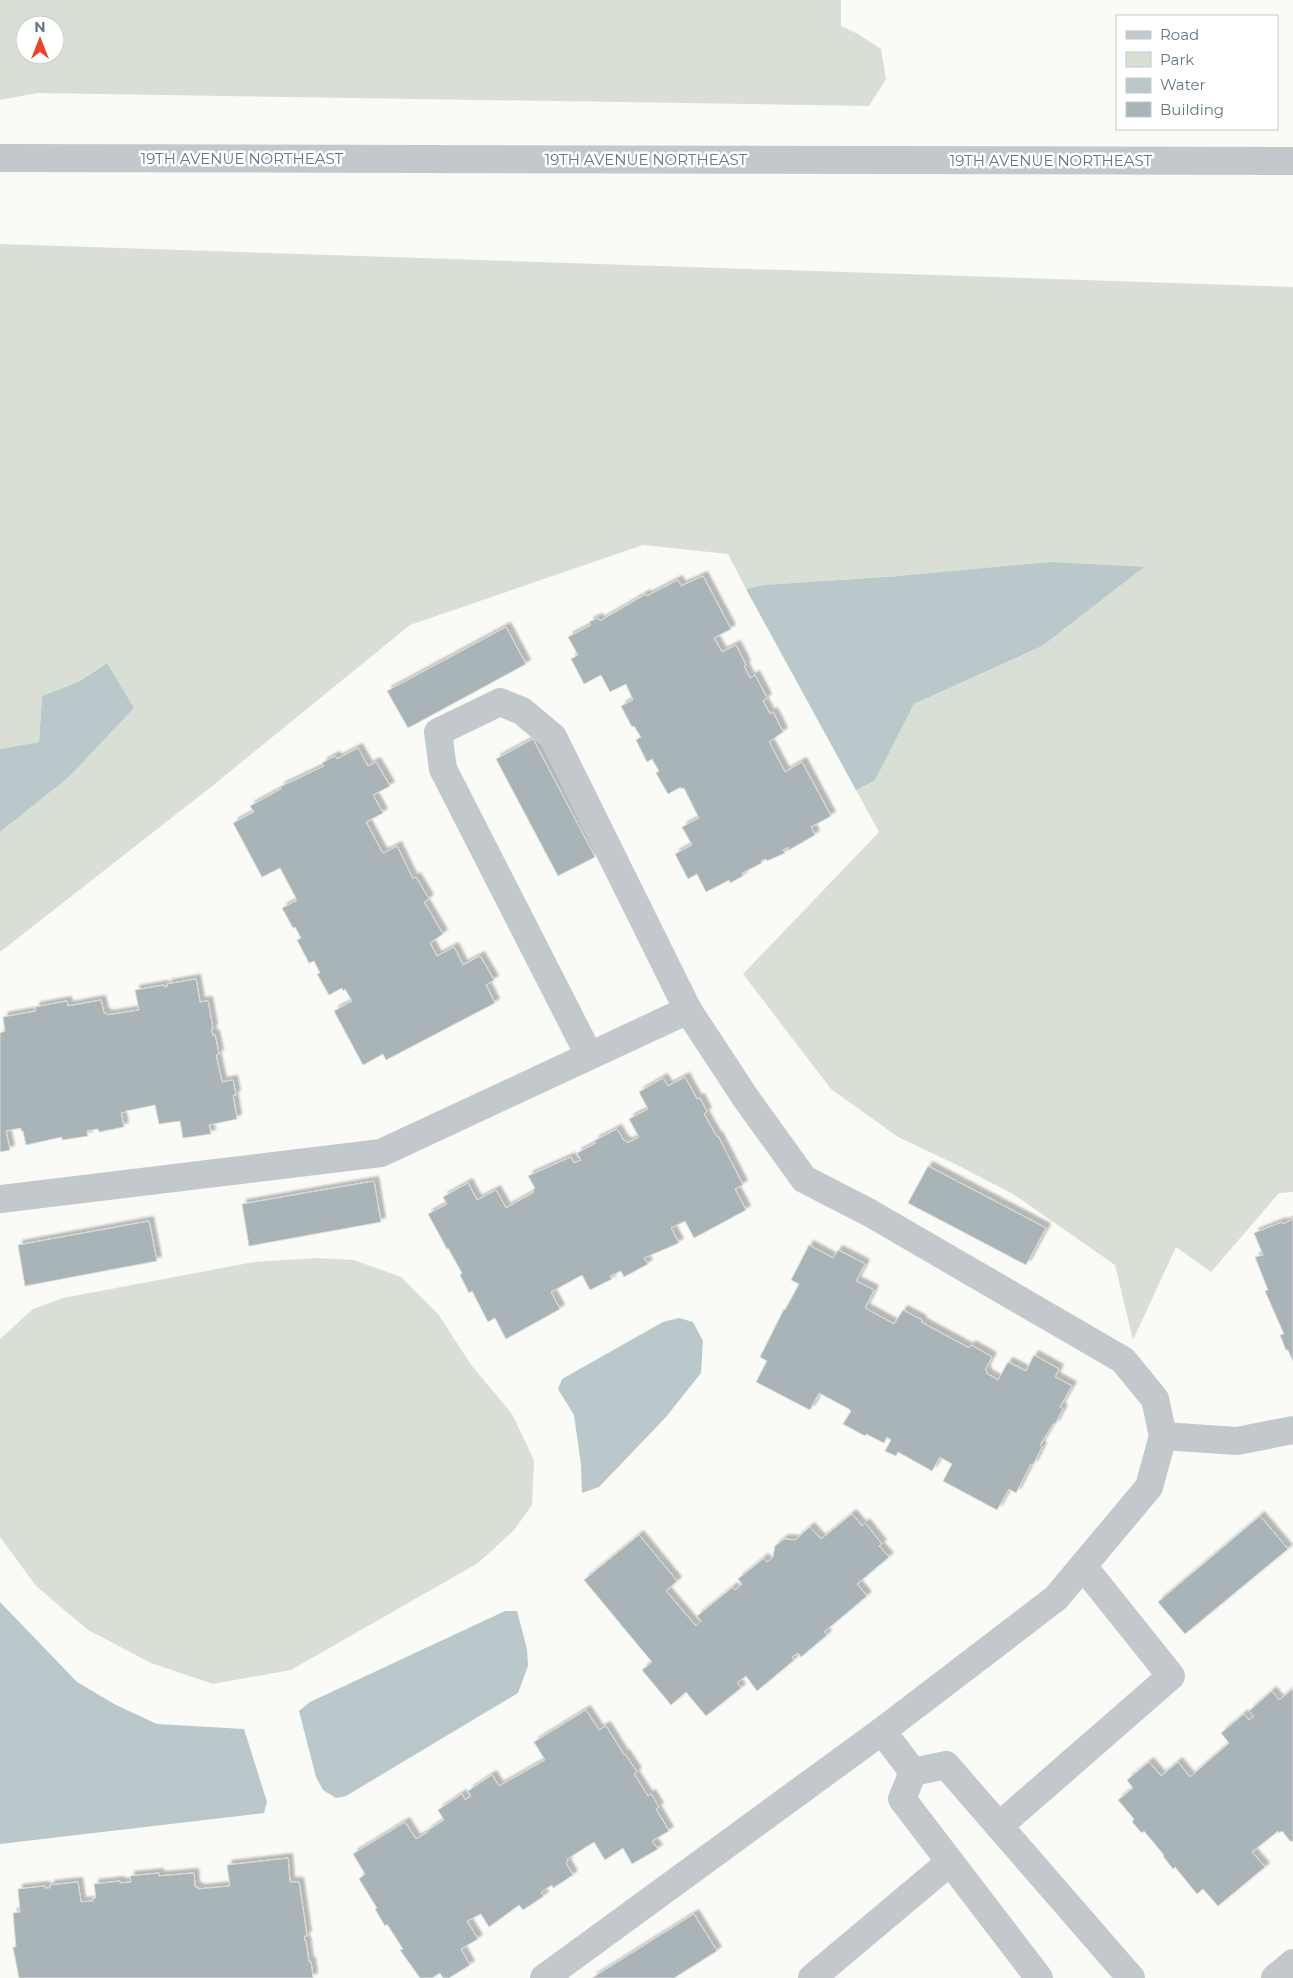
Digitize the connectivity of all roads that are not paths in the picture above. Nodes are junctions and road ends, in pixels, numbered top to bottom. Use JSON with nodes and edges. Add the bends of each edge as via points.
{"nodes":[{"id":1,"x":0,"y":158,"type":"edge"},
{"id":2,"x":1293,"y":162,"type":"edge"},
{"id":3,"x":688,"y":1010,"type":"junction"},
{"id":4,"x":588,"y":1055,"type":"junction"},
{"id":5,"x":0,"y":1199,"type":"edge"},
{"id":6,"x":1293,"y":1430,"type":"edge"},
{"id":7,"x":1163,"y":1436,"type":"junction"},
{"id":8,"x":1082,"y":1566,"type":"junction"},
{"id":9,"x":882,"y":1731,"type":"junction"},
{"id":10,"x":913,"y":1772,"type":"junction"},
{"id":11,"x":999,"y":1826,"type":"junction"},
{"id":12,"x":950,"y":1862,"type":"junction"},
{"id":13,"x":1293,"y":1963,"type":"edge"},
{"id":14,"x":544,"y":1978,"type":"edge"},
{"id":15,"x":812,"y":1978,"type":"edge"},
{"id":16,"x":1039,"y":1978,"type":"edge"},
{"id":17,"x":1131,"y":1978,"type":"edge"},
{"id":18,"x":1275,"y":1978,"type":"edge"}],
"edges":[{"from":1,"to":2,"type":"street","name":"19TH AVENUE NORTHEAST"},
{"from":3,"to":4,"type":"street"},
{"from":3,"to":4,"type":"street","via":[[553,737],[522,711],[500,702],[438,732],[443,769]]},
{"from":3,"to":7,"type":"street","via":[[745,1098],[804,1179],[870,1213],[1123,1360],[1155,1399]]},
{"from":4,"to":5,"type":"street","via":[[381,1153]]},
{"from":6,"to":7,"type":"street","via":[[1237,1441]]},
{"from":7,"to":8,"type":"street","via":[[1148,1487]]},
{"from":8,"to":9,"type":"street","via":[[1056,1598]]},
{"from":8,"to":11,"type":"street","via":[[1171,1676]]},
{"from":9,"to":10,"type":"street"},
{"from":9,"to":14,"type":"street"},
{"from":10,"to":11,"type":"street","via":[[946,1765]]},
{"from":10,"to":12,"type":"street","via":[[902,1798]]},
{"from":11,"to":17,"type":"street"},
{"from":12,"to":15,"type":"street"},
{"from":12,"to":16,"type":"street"},
{"from":13,"to":18,"type":"street"}]}
